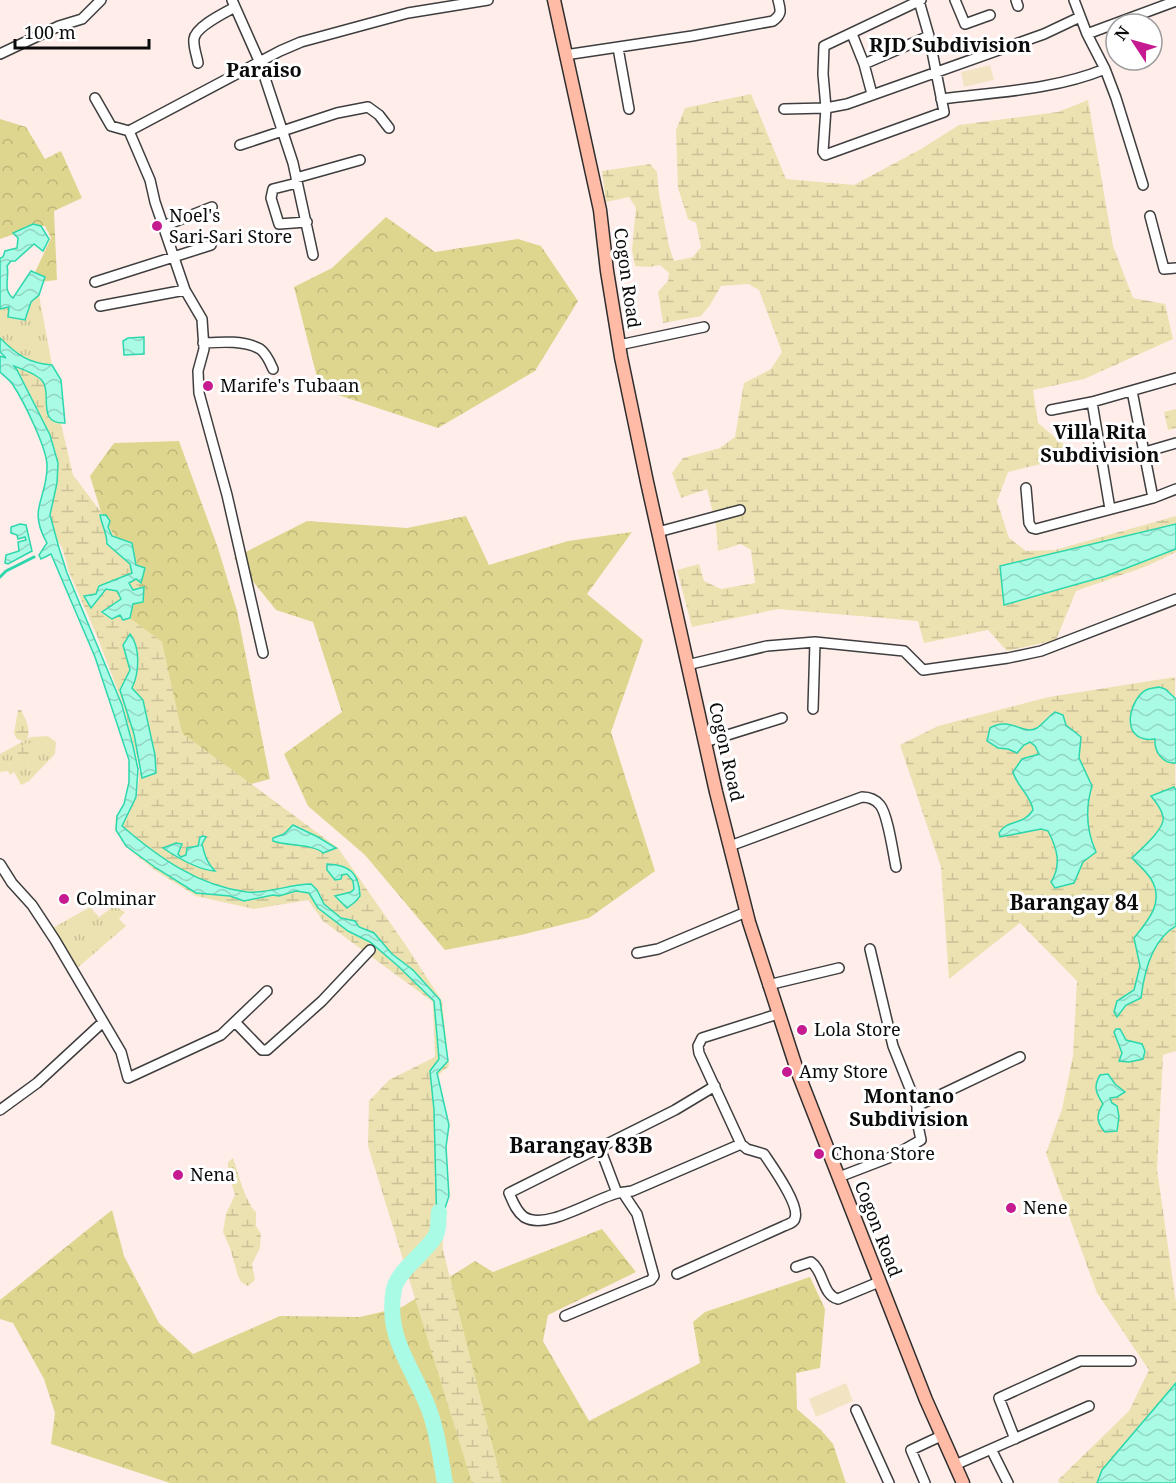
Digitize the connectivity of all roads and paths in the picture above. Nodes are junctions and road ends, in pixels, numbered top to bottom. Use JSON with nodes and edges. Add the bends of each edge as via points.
{"nodes":[{"id":1,"x":101,"y":0,"type":"edge"},
{"id":2,"x":489,"y":0,"type":"edge"},
{"id":3,"x":554,"y":0,"type":"edge"},
{"id":4,"x":778,"y":0,"type":"edge"},
{"id":5,"x":955,"y":0,"type":"edge"},
{"id":6,"x":1074,"y":0,"type":"edge"},
{"id":7,"x":920,"y":1,"type":"edge"},
{"id":8,"x":1176,"y":1,"type":"edge"},
{"id":9,"x":233,"y":3,"type":"edge"},
{"id":10,"x":990,"y":15,"type":"dead end"},
{"id":11,"x":1080,"y":17,"type":"junction"},
{"id":12,"x":852,"y":34,"type":"junction"},
{"id":13,"x":1087,"y":34,"type":"junction"},
{"id":14,"x":928,"y":36,"type":"junction"},
{"id":15,"x":618,"y":48,"type":"junction"},
{"id":16,"x":0,"y":54,"type":"edge"},
{"id":17,"x":565,"y":55,"type":"junction"},
{"id":18,"x":198,"y":63,"type":"dead end"},
{"id":19,"x":260,"y":63,"type":"junction"},
{"id":20,"x":864,"y":64,"type":"junction"},
{"id":21,"x":1104,"y":67,"type":"edge"},
{"id":22,"x":1104,"y":69,"type":"edge"},
{"id":23,"x":1106,"y":72,"type":"edge"},
{"id":24,"x":935,"y":73,"type":"junction"},
{"id":25,"x":873,"y":94,"type":"junction"},
{"id":26,"x":95,"y":98,"type":"dead end"},
{"id":27,"x":941,"y":99,"type":"junction"},
{"id":28,"x":826,"y":108,"type":"junction"},
{"id":29,"x":630,"y":109,"type":"dead end"},
{"id":30,"x":784,"y":110,"type":"dead end"},
{"id":31,"x":389,"y":128,"type":"dead end"},
{"id":32,"x":282,"y":130,"type":"junction"},
{"id":33,"x":129,"y":131,"type":"junction"},
{"id":34,"x":240,"y":145,"type":"dead end"},
{"id":35,"x":360,"y":160,"type":"dead end"},
{"id":36,"x":296,"y":180,"type":"junction"},
{"id":37,"x":1143,"y":185,"type":"dead end"},
{"id":38,"x":212,"y":207,"type":"dead end"},
{"id":39,"x":1150,"y":216,"type":"dead end"},
{"id":40,"x":307,"y":222,"type":"junction"},
{"id":41,"x":164,"y":226,"type":"junction"},
{"id":42,"x":211,"y":245,"type":"dead end"},
{"id":43,"x":313,"y":255,"type":"dead end"},
{"id":44,"x":174,"y":258,"type":"junction"},
{"id":45,"x":1176,"y":268,"type":"edge"},
{"id":46,"x":94,"y":282,"type":"dead end"},
{"id":47,"x":185,"y":290,"type":"junction"},
{"id":48,"x":100,"y":306,"type":"dead end"},
{"id":49,"x":704,"y":327,"type":"dead end"},
{"id":50,"x":203,"y":343,"type":"junction"},
{"id":51,"x":619,"y":345,"type":"junction"},
{"id":52,"x":273,"y":369,"type":"dead end"},
{"id":53,"x":1176,"y":378,"type":"edge"},
{"id":54,"x":1132,"y":392,"type":"junction"},
{"id":55,"x":1092,"y":402,"type":"junction"},
{"id":56,"x":1051,"y":410,"type":"dead end"},
{"id":57,"x":1176,"y":443,"type":"edge"},
{"id":58,"x":1145,"y":452,"type":"junction"},
{"id":59,"x":1026,"y":488,"type":"dead end"},
{"id":60,"x":1176,"y":489,"type":"edge"},
{"id":61,"x":1153,"y":498,"type":"junction"},
{"id":62,"x":1110,"y":509,"type":"junction"},
{"id":63,"x":740,"y":510,"type":"dead end"},
{"id":64,"x":658,"y":532,"type":"junction"},
{"id":65,"x":1176,"y":599,"type":"edge"},
{"id":66,"x":815,"y":642,"type":"junction"},
{"id":67,"x":263,"y":653,"type":"dead end"},
{"id":68,"x":687,"y":665,"type":"junction"},
{"id":69,"x":813,"y":709,"type":"dead end"},
{"id":70,"x":782,"y":718,"type":"dead end"},
{"id":71,"x":705,"y":742,"type":"junction"},
{"id":72,"x":730,"y":846,"type":"junction"},
{"id":73,"x":0,"y":864,"type":"edge"},
{"id":74,"x":896,"y":867,"type":"dead end"},
{"id":75,"x":746,"y":912,"type":"junction"},
{"id":76,"x":870,"y":949,"type":"dead end"},
{"id":77,"x":370,"y":950,"type":"dead end"},
{"id":78,"x":637,"y":952,"type":"dead end"},
{"id":79,"x":839,"y":968,"type":"dead end"},
{"id":80,"x":768,"y":985,"type":"junction"},
{"id":81,"x":267,"y":991,"type":"dead end"},
{"id":82,"x":777,"y":1014,"type":"junction"},
{"id":83,"x":103,"y":1022,"type":"junction"},
{"id":84,"x":234,"y":1022,"type":"junction"},
{"id":85,"x":1020,"y":1057,"type":"dead end"},
{"id":86,"x":715,"y":1086,"type":"junction"},
{"id":87,"x":917,"y":1106,"type":"junction"},
{"id":88,"x":0,"y":1110,"type":"edge"},
{"id":89,"x":741,"y":1144,"type":"junction"},
{"id":90,"x":600,"y":1148,"type":"junction"},
{"id":91,"x":839,"y":1177,"type":"junction"},
{"id":92,"x":620,"y":1193,"type":"junction"},
{"id":93,"x":796,"y":1267,"type":"dead end"},
{"id":94,"x":677,"y":1274,"type":"dead end"},
{"id":95,"x":879,"y":1282,"type":"junction"},
{"id":96,"x":565,"y":1316,"type":"dead end"},
{"id":97,"x":1131,"y":1361,"type":"dead end"},
{"id":98,"x":1089,"y":1406,"type":"dead end"},
{"id":99,"x":856,"y":1410,"type":"dead end"},
{"id":100,"x":941,"y":1436,"type":"junction"},
{"id":101,"x":1015,"y":1439,"type":"junction"},
{"id":102,"x":991,"y":1449,"type":"junction"},
{"id":103,"x":955,"y":1466,"type":"junction"},
{"id":104,"x":889,"y":1483,"type":"edge"},
{"id":105,"x":925,"y":1483,"type":"edge"},
{"id":106,"x":963,"y":1483,"type":"edge"},
{"id":107,"x":1008,"y":1483,"type":"edge"}],
"edges":[{"from":1,"to":16,"type":"street","via":[[82,19]]},
{"from":2,"to":19,"type":"street","via":[[408,13],[301,42]]},
{"from":3,"to":17,"type":"street","name":"Cogon Road"},
{"from":4,"to":15,"type":"street","via":[[781,12],[773,21]]},
{"from":5,"to":10,"type":"street","via":[[965,24]]},
{"from":6,"to":11,"type":"street"},
{"from":7,"to":12,"type":"street"},
{"from":7,"to":14,"type":"street"},
{"from":8,"to":13,"type":"street"},
{"from":9,"to":18,"type":"street","via":[[196,33]]},
{"from":9,"to":19,"type":"street"},
{"from":11,"to":13,"type":"street"},
{"from":11,"to":24,"type":"street"},
{"from":12,"to":20,"type":"street"},
{"from":12,"to":28,"type":"street","via":[[826,44],[822,50]]},
{"from":13,"to":21,"type":"street"},
{"from":14,"to":20,"type":"street"},
{"from":14,"to":24,"type":"street"},
{"from":15,"to":17,"type":"street"},
{"from":15,"to":29,"type":"street"},
{"from":17,"to":51,"type":"street","name":"Cogon Road","via":[[600,210]]},
{"from":19,"to":32,"type":"street"},
{"from":19,"to":33,"type":"street"},
{"from":20,"to":25,"type":"street"},
{"from":22,"to":27,"type":"street","via":[[1048,86]]},
{"from":23,"to":37,"type":"street"},
{"from":24,"to":25,"type":"street"},
{"from":24,"to":27,"type":"street"},
{"from":25,"to":28,"type":"street"},
{"from":26,"to":33,"type":"street","via":[[111,126]]},
{"from":27,"to":28,"type":"street","via":[[942,114],[825,155]]},
{"from":28,"to":30,"type":"street"},
{"from":31,"to":32,"type":"street","via":[[368,107]]},
{"from":32,"to":34,"type":"street"},
{"from":32,"to":36,"type":"street"},
{"from":33,"to":41,"type":"street"},
{"from":35,"to":36,"type":"street"},
{"from":36,"to":40,"type":"street"},
{"from":36,"to":40,"type":"street","via":[[273,189],[271,198],[279,224]]},
{"from":38,"to":41,"type":"street"},
{"from":39,"to":45,"type":"street","via":[[1164,269]]},
{"from":40,"to":43,"type":"street"},
{"from":41,"to":44,"type":"street"},
{"from":42,"to":44,"type":"street"},
{"from":44,"to":46,"type":"street"},
{"from":44,"to":47,"type":"street"},
{"from":47,"to":48,"type":"street"},
{"from":47,"to":50,"type":"street","via":[[202,319]]},
{"from":49,"to":51,"type":"street"},
{"from":50,"to":52,"type":"street","via":[[253,346],[265,354]]},
{"from":50,"to":67,"type":"street","via":[[199,393]]},
{"from":51,"to":64,"type":"street","name":"Cogon Road"},
{"from":53,"to":54,"type":"street"},
{"from":54,"to":55,"type":"street"},
{"from":54,"to":58,"type":"street"},
{"from":55,"to":56,"type":"street"},
{"from":55,"to":62,"type":"street"},
{"from":57,"to":58,"type":"street"},
{"from":58,"to":61,"type":"street"},
{"from":59,"to":62,"type":"street","via":[[1032,528]]},
{"from":60,"to":61,"type":"street"},
{"from":61,"to":62,"type":"street"},
{"from":63,"to":64,"type":"street"},
{"from":64,"to":68,"type":"street","name":"Cogon Road"},
{"from":65,"to":66,"type":"street","via":[[1041,651],[922,670],[897,650]]},
{"from":66,"to":68,"type":"street","via":[[767,646]]},
{"from":66,"to":69,"type":"street"},
{"from":68,"to":71,"type":"street","name":"Cogon Road"},
{"from":70,"to":71,"type":"street"},
{"from":71,"to":72,"type":"street","name":"Cogon Road"},
{"from":72,"to":74,"type":"street","via":[[871,797],[884,814]]},
{"from":72,"to":75,"type":"street","name":"Cogon Road"},
{"from":73,"to":83,"type":"street","via":[[55,940]]},
{"from":75,"to":78,"type":"street","via":[[658,949]]},
{"from":75,"to":80,"type":"street","name":"Cogon Road"},
{"from":76,"to":87,"type":"street","via":[[893,1046]]},
{"from":77,"to":84,"type":"street","via":[[322,1001],[267,1050],[262,1050]]},
{"from":79,"to":80,"type":"street"},
{"from":80,"to":82,"type":"street","name":"Cogon Road"},
{"from":81,"to":84,"type":"street"},
{"from":82,"to":86,"type":"street","via":[[702,1038],[699,1053]]},
{"from":82,"to":91,"type":"street","name":"Cogon Road"},
{"from":83,"to":84,"type":"street","via":[[121,1052],[128,1078],[221,1035]]},
{"from":83,"to":88,"type":"street"},
{"from":85,"to":87,"type":"street"},
{"from":86,"to":89,"type":"street"},
{"from":86,"to":90,"type":"street"},
{"from":87,"to":91,"type":"street","via":[[921,1140],[891,1157]]},
{"from":89,"to":92,"type":"street"},
{"from":89,"to":94,"type":"street","via":[[764,1154],[786,1189],[796,1217],[793,1222]]},
{"from":90,"to":92,"type":"street"},
{"from":90,"to":92,"type":"street","via":[[509,1193],[516,1209],[525,1218],[552,1218]]},
{"from":91,"to":95,"type":"street","name":"Cogon Road"},
{"from":92,"to":96,"type":"street","via":[[637,1214],[654,1276]]},
{"from":93,"to":95,"type":"street","via":[[811,1262],[816,1265],[828,1292],[838,1299]]},
{"from":95,"to":100,"type":"street","name":"Cogon Road"},
{"from":97,"to":101,"type":"street","via":[[1080,1361],[999,1398]]},
{"from":98,"to":101,"type":"street"},
{"from":99,"to":104,"type":"street"},
{"from":100,"to":103,"type":"street","name":"Cogon Road"},
{"from":100,"to":105,"type":"street","via":[[911,1450]]},
{"from":101,"to":102,"type":"street"},
{"from":102,"to":103,"type":"street"},
{"from":102,"to":107,"type":"street"},
{"from":103,"to":106,"type":"street","name":"Cogon Road"}]}
